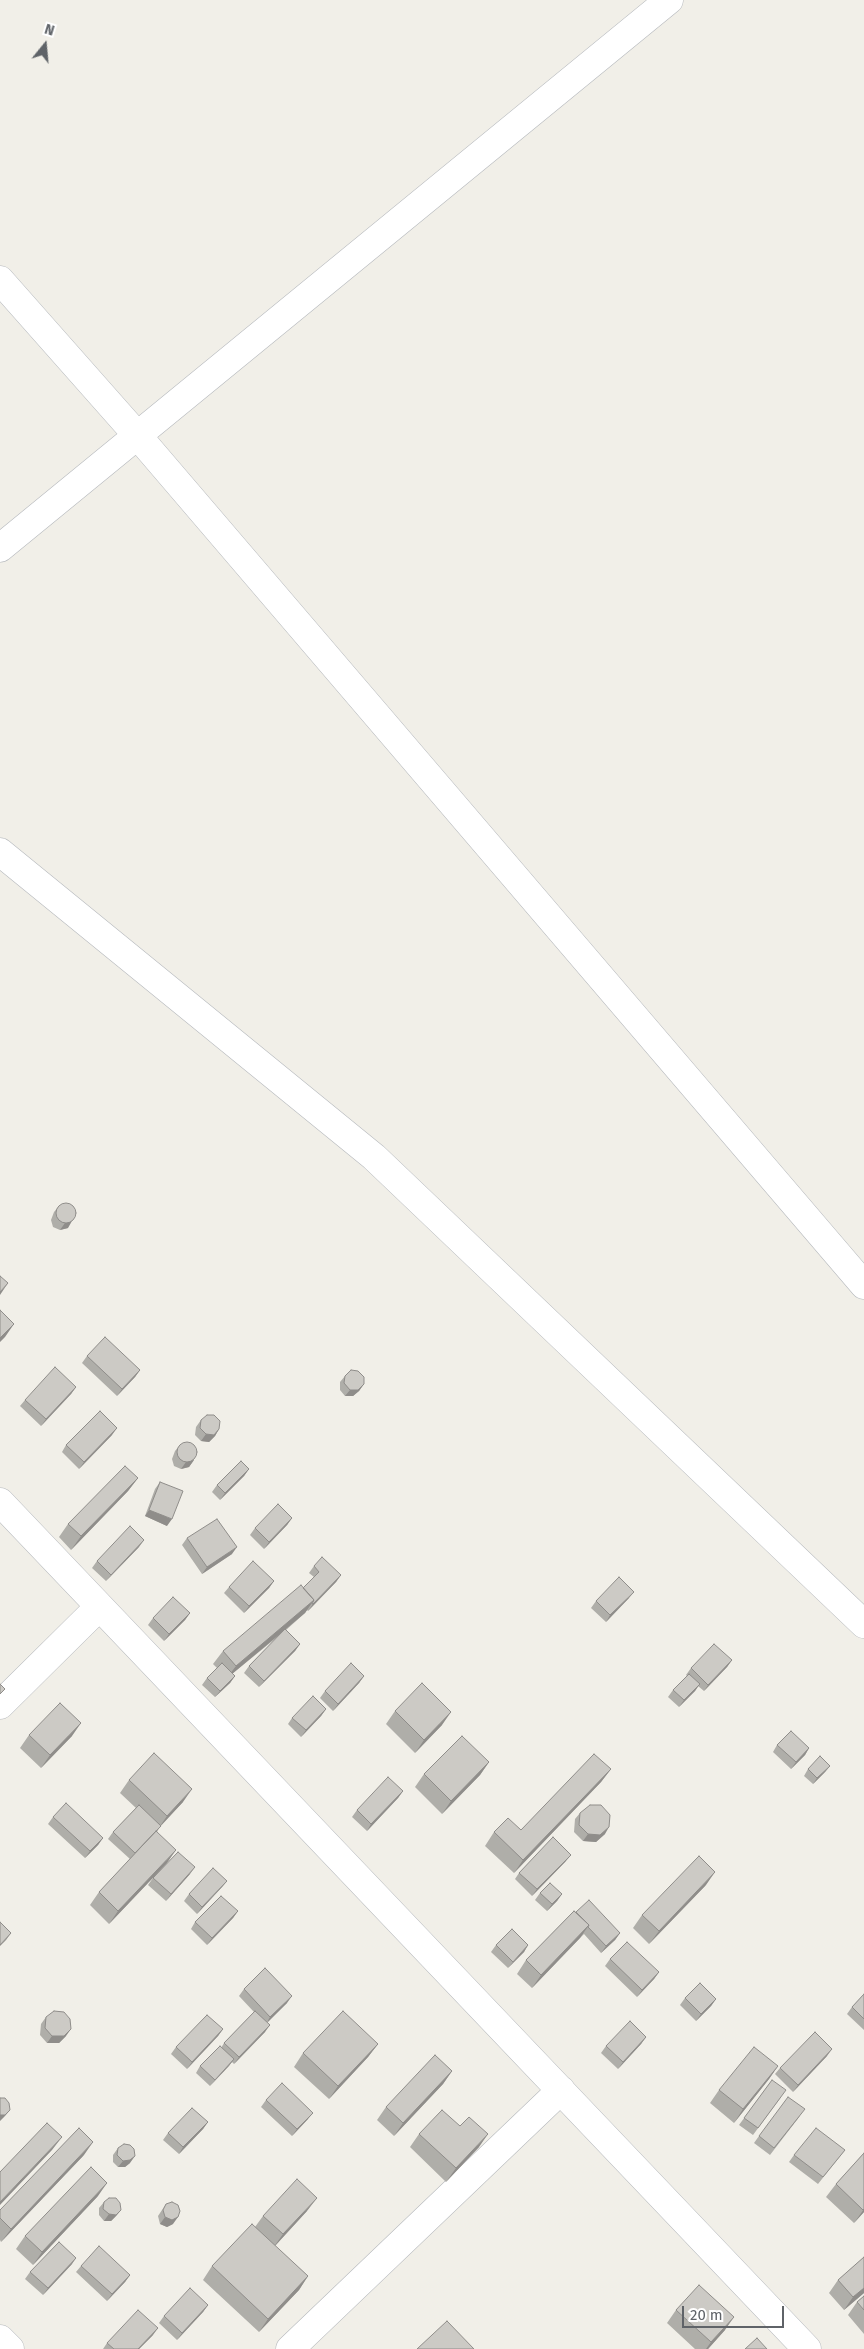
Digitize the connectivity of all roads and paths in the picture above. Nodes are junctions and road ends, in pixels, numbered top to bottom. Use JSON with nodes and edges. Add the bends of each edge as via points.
{"nodes":[{"id":1,"x":669,"y":0,"type":"edge"},
{"id":2,"x":0,"y":280,"type":"edge"},
{"id":3,"x":137,"y":436,"type":"junction"},
{"id":4,"x":0,"y":548,"type":"edge"},
{"id":5,"x":0,"y":852,"type":"edge"},
{"id":6,"x":864,"y":1286,"type":"edge"},
{"id":7,"x":0,"y":1502,"type":"edge"},
{"id":8,"x":99,"y":1607,"type":"junction"},
{"id":9,"x":864,"y":1624,"type":"edge"},
{"id":10,"x":0,"y":1705,"type":"edge"},
{"id":11,"x":561,"y":2090,"type":"junction"},
{"id":12,"x":0,"y":2338,"type":"edge"},
{"id":13,"x":10,"y":2349,"type":"edge"},
{"id":14,"x":290,"y":2349,"type":"edge"},
{"id":15,"x":808,"y":2349,"type":"edge"}],
"edges":[{"from":1,"to":3,"type":"street"},
{"from":2,"to":3,"type":"street"},
{"from":3,"to":4,"type":"street"},
{"from":3,"to":6,"type":"street"},
{"from":5,"to":9,"type":"street","via":[[374,1157]]},
{"from":7,"to":8,"type":"street"},
{"from":8,"to":10,"type":"street"},
{"from":8,"to":11,"type":"street"},
{"from":11,"to":14,"type":"street"},
{"from":11,"to":15,"type":"street"},
{"from":12,"to":13,"type":"street"}]}
